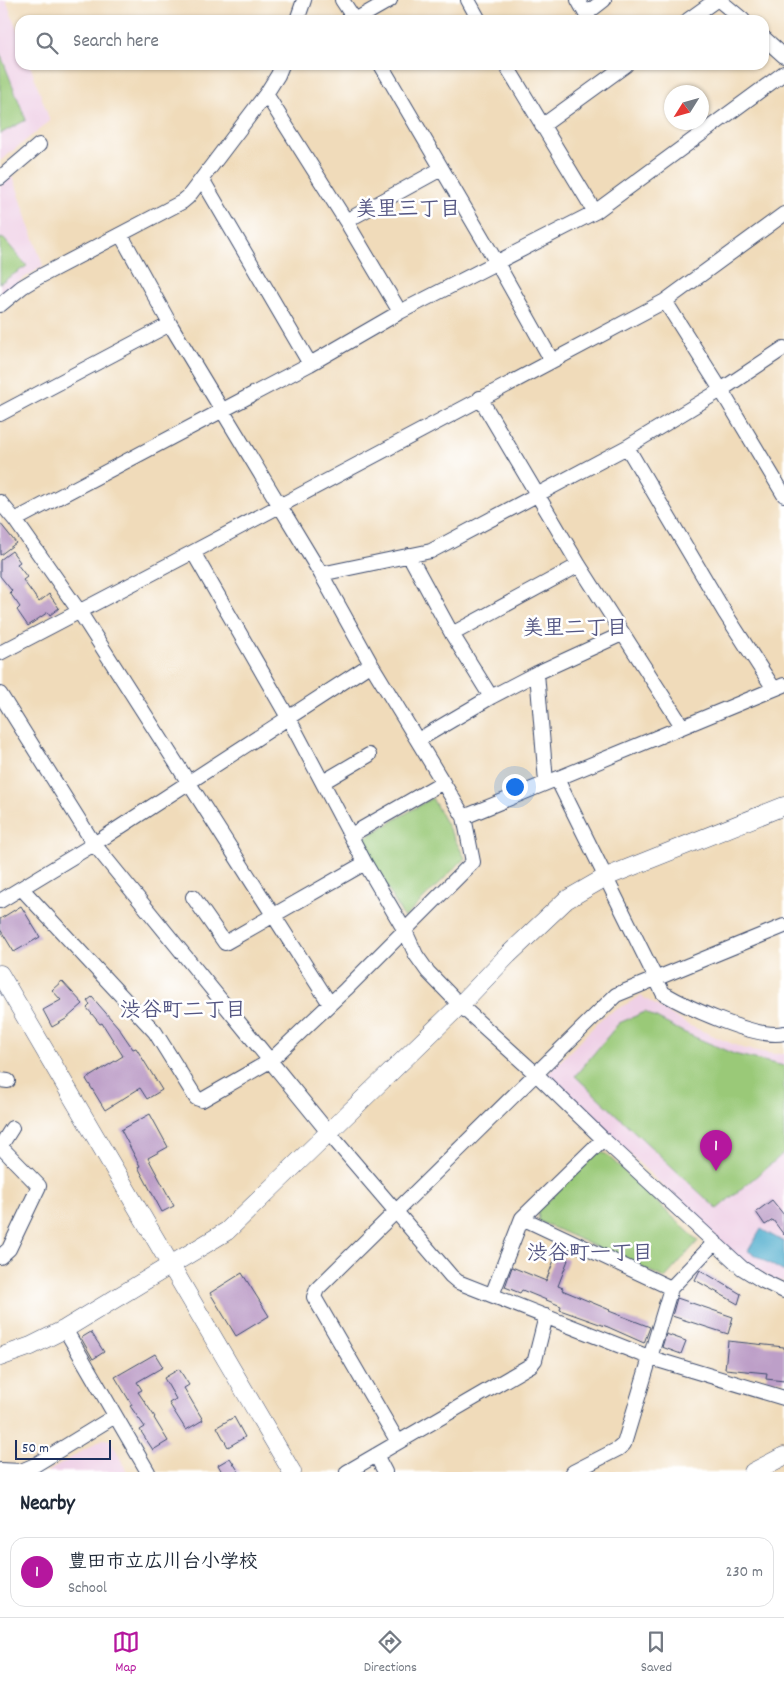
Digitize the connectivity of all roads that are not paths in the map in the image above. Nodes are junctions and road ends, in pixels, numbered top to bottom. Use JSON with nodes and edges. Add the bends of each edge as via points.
{"nodes":[{"id":1,"x":304,"y":0,"type":"edge"},
{"id":2,"x":342,"y":0,"type":"edge"},
{"id":3,"x":390,"y":0,"type":"edge"},
{"id":4,"x":468,"y":0,"type":"edge"},
{"id":5,"x":578,"y":0,"type":"edge"},
{"id":6,"x":604,"y":0,"type":"edge"},
{"id":7,"x":718,"y":0,"type":"edge"},
{"id":8,"x":299,"y":15,"type":"edge"},
{"id":9,"x":352,"y":15,"type":"edge"},
{"id":10,"x":364,"y":15,"type":"edge"},
{"id":11,"x":476,"y":15,"type":"edge"},
{"id":12,"x":587,"y":15,"type":"edge"},
{"id":13,"x":590,"y":15,"type":"edge"},
{"id":14,"x":696,"y":15,"type":"edge"},
{"id":15,"x":737,"y":15,"type":"edge"},
{"id":16,"x":769,"y":42,"type":"edge"},
{"id":17,"x":784,"y":56,"type":"edge"},
{"id":18,"x":280,"y":70,"type":"edge"},
{"id":19,"x":384,"y":70,"type":"edge"},
{"id":20,"x":509,"y":70,"type":"edge"},
{"id":21,"x":617,"y":70,"type":"edge"},
{"id":22,"x":784,"y":73,"type":"edge"},
{"id":23,"x":266,"y":94,"type":"junction"},
{"id":24,"x":542,"y":126,"type":"junction"},
{"id":25,"x":39,"y":145,"type":"dead end"},
{"id":26,"x":441,"y":170,"type":"junction"},
{"id":27,"x":0,"y":178,"type":"edge"},
{"id":28,"x":202,"y":179,"type":"junction"},
{"id":29,"x":595,"y":212,"type":"junction"},
{"id":30,"x":784,"y":214,"type":"edge"},
{"id":31,"x":346,"y":221,"type":"junction"},
{"id":32,"x":121,"y":235,"type":"junction"},
{"id":33,"x":497,"y":263,"type":"junction"},
{"id":34,"x":665,"y":301,"type":"junction"},
{"id":35,"x":0,"y":305,"type":"edge"},
{"id":36,"x":400,"y":312,"type":"junction"},
{"id":37,"x":170,"y":324,"type":"junction"},
{"id":38,"x":784,"y":348,"type":"edge"},
{"id":39,"x":552,"y":361,"type":"junction"},
{"id":40,"x":310,"y":364,"type":"junction"},
{"id":41,"x":721,"y":390,"type":"junction"},
{"id":42,"x":480,"y":398,"type":"junction"},
{"id":43,"x":222,"y":411,"type":"junction"},
{"id":44,"x":0,"y":414,"type":"edge"},
{"id":45,"x":627,"y":447,"type":"junction"},
{"id":46,"x":538,"y":495,"type":"junction"},
{"id":47,"x":784,"y":495,"type":"edge"},
{"id":48,"x":0,"y":502,"type":"edge"},
{"id":49,"x":279,"y":505,"type":"junction"},
{"id":50,"x":15,"y":520,"type":"junction"},
{"id":51,"x":193,"y":552,"type":"junction"},
{"id":52,"x":409,"y":555,"type":"junction"},
{"id":53,"x":579,"y":565,"type":"junction"},
{"id":54,"x":320,"y":574,"type":"junction"},
{"id":55,"x":79,"y":611,"type":"junction"},
{"id":56,"x":452,"y":634,"type":"junction"},
{"id":57,"x":622,"y":634,"type":"junction"},
{"id":58,"x":0,"y":653,"type":"edge"},
{"id":59,"x":371,"y":664,"type":"junction"},
{"id":60,"x":537,"y":673,"type":"junction"},
{"id":61,"x":779,"y":687,"type":"edge"},
{"id":62,"x":0,"y":694,"type":"edge"},
{"id":63,"x":491,"y":697,"type":"junction"},
{"id":64,"x":289,"y":719,"type":"junction"},
{"id":65,"x":682,"y":726,"type":"junction"},
{"id":66,"x":418,"y":740,"type":"junction"},
{"id":67,"x":370,"y":755,"type":"dead end"},
{"id":68,"x":551,"y":780,"type":"junction"},
{"id":69,"x":190,"y":782,"type":"junction"},
{"id":70,"x":322,"y":782,"type":"junction"},
{"id":71,"x":443,"y":782,"type":"junction"},
{"id":72,"x":784,"y":806,"type":"edge"},
{"id":73,"x":464,"y":817,"type":"junction"},
{"id":74,"x":351,"y":835,"type":"junction"},
{"id":75,"x":94,"y":844,"type":"junction"},
{"id":76,"x":365,"y":863,"type":"junction"},
{"id":77,"x":606,"y":877,"type":"junction"},
{"id":78,"x":22,"y":889,"type":"junction"},
{"id":79,"x":193,"y":896,"type":"dead end"},
{"id":80,"x":0,"y":901,"type":"edge"},
{"id":81,"x":273,"y":915,"type":"junction"},
{"id":82,"x":784,"y":926,"type":"edge"},
{"id":83,"x":405,"y":931,"type":"junction"},
{"id":84,"x":0,"y":974,"type":"edge"},
{"id":85,"x":656,"y":978,"type":"junction"},
{"id":86,"x":330,"y":1004,"type":"junction"},
{"id":87,"x":460,"y":1005,"type":"junction"},
{"id":88,"x":784,"y":1033,"type":"edge"},
{"id":89,"x":270,"y":1061,"type":"junction"},
{"id":90,"x":536,"y":1074,"type":"junction"},
{"id":91,"x":12,"y":1128,"type":"dead end"},
{"id":92,"x":328,"y":1132,"type":"junction"},
{"id":93,"x":603,"y":1139,"type":"junction"},
{"id":94,"x":0,"y":1147,"type":"edge"},
{"id":95,"x":395,"y":1211,"type":"junction"},
{"id":96,"x":522,"y":1218,"type":"junction"},
{"id":97,"x":715,"y":1242,"type":"junction"},
{"id":98,"x":0,"y":1257,"type":"edge"},
{"id":99,"x":172,"y":1265,"type":"junction"},
{"id":100,"x":671,"y":1288,"type":"junction"},
{"id":101,"x":784,"y":1291,"type":"edge"},
{"id":102,"x":492,"y":1295,"type":"junction"},
{"id":103,"x":546,"y":1316,"type":"junction"},
{"id":104,"x":65,"y":1329,"type":"junction"},
{"id":105,"x":0,"y":1357,"type":"edge"},
{"id":106,"x":651,"y":1358,"type":"junction"},
{"id":107,"x":784,"y":1398,"type":"edge"},
{"id":108,"x":115,"y":1416,"type":"junction"},
{"id":109,"x":398,"y":1442,"type":"junction"},
{"id":110,"x":376,"y":1455,"type":"junction"},
{"id":111,"x":784,"y":1456,"type":"edge"},
{"id":112,"x":0,"y":1470,"type":"edge"},
{"id":113,"x":148,"y":1472,"type":"edge"},
{"id":114,"x":292,"y":1472,"type":"edge"},
{"id":115,"x":347,"y":1472,"type":"edge"},
{"id":116,"x":385,"y":1472,"type":"edge"},
{"id":117,"x":573,"y":1472,"type":"edge"},
{"id":118,"x":753,"y":1472,"type":"edge"}],
"edges":[{"from":1,"to":8,"type":"street"},
{"from":2,"to":9,"type":"street"},
{"from":3,"to":10,"type":"street"},
{"from":4,"to":11,"type":"street"},
{"from":5,"to":12,"type":"street"},
{"from":6,"to":13,"type":"street"},
{"from":7,"to":14,"type":"street"},
{"from":7,"to":15,"type":"street"},
{"from":16,"to":17,"type":"street"},
{"from":18,"to":23,"type":"street"},
{"from":19,"to":26,"type":"street"},
{"from":20,"to":24,"type":"street"},
{"from":21,"to":24,"type":"street"},
{"from":22,"to":29,"type":"street"},
{"from":23,"to":28,"type":"street"},
{"from":23,"to":31,"type":"street"},
{"from":24,"to":29,"type":"street"},
{"from":25,"to":27,"type":"street"},
{"from":26,"to":31,"type":"street"},
{"from":26,"to":33,"type":"street"},
{"from":28,"to":32,"type":"street","via":[[182,202]]},
{"from":28,"to":40,"type":"street"},
{"from":29,"to":33,"type":"street"},
{"from":30,"to":34,"type":"street"},
{"from":31,"to":36,"type":"street"},
{"from":32,"to":35,"type":"street","via":[[30,283]]},
{"from":32,"to":37,"type":"street"},
{"from":33,"to":36,"type":"street"},
{"from":33,"to":39,"type":"street"},
{"from":34,"to":39,"type":"street"},
{"from":34,"to":41,"type":"street"},
{"from":36,"to":40,"type":"street"},
{"from":37,"to":43,"type":"street"},
{"from":37,"to":44,"type":"street"},
{"from":38,"to":41,"type":"street"},
{"from":39,"to":42,"type":"street"},
{"from":40,"to":43,"type":"street"},
{"from":41,"to":45,"type":"street"},
{"from":41,"to":47,"type":"street"},
{"from":42,"to":46,"type":"street"},
{"from":42,"to":49,"type":"street"},
{"from":43,"to":49,"type":"street"},
{"from":43,"to":50,"type":"street"},
{"from":45,"to":46,"type":"street"},
{"from":45,"to":61,"type":"street","via":[[725,613]]},
{"from":46,"to":52,"type":"street","via":[[431,551]]},
{"from":46,"to":53,"type":"street"},
{"from":48,"to":50,"type":"street"},
{"from":49,"to":51,"type":"street"},
{"from":49,"to":54,"type":"street"},
{"from":50,"to":55,"type":"street"},
{"from":51,"to":55,"type":"street"},
{"from":51,"to":64,"type":"street"},
{"from":52,"to":54,"type":"street"},
{"from":52,"to":56,"type":"street"},
{"from":53,"to":56,"type":"street"},
{"from":53,"to":57,"type":"street"},
{"from":54,"to":59,"type":"street"},
{"from":55,"to":58,"type":"street"},
{"from":55,"to":69,"type":"street"},
{"from":56,"to":63,"type":"street"},
{"from":57,"to":60,"type":"street"},
{"from":57,"to":65,"type":"street"},
{"from":59,"to":64,"type":"street"},
{"from":59,"to":66,"type":"street"},
{"from":60,"to":63,"type":"street"},
{"from":60,"to":68,"type":"street"},
{"from":61,"to":65,"type":"street"},
{"from":62,"to":75,"type":"street"},
{"from":63,"to":66,"type":"street"},
{"from":64,"to":69,"type":"street"},
{"from":64,"to":70,"type":"street"},
{"from":65,"to":68,"type":"street"},
{"from":66,"to":71,"type":"street"},
{"from":67,"to":70,"type":"street"},
{"from":68,"to":73,"type":"street"},
{"from":68,"to":77,"type":"street"},
{"from":69,"to":75,"type":"street"},
{"from":69,"to":81,"type":"street"},
{"from":70,"to":74,"type":"street"},
{"from":71,"to":73,"type":"street"},
{"from":71,"to":74,"type":"street"},
{"from":72,"to":77,"type":"street"},
{"from":73,"to":83,"type":"street","via":[[473,862]]},
{"from":74,"to":76,"type":"street"},
{"from":75,"to":78,"type":"street"},
{"from":75,"to":89,"type":"street"},
{"from":76,"to":81,"type":"street"},
{"from":76,"to":83,"type":"street"},
{"from":77,"to":85,"type":"street"},
{"from":77,"to":87,"type":"street","via":[[566,900]]},
{"from":78,"to":80,"type":"street"},
{"from":78,"to":89,"type":"street","via":[[155,1032],[196,1098],[202,1100]]},
{"from":79,"to":81,"type":"street","via":[[225,943]]},
{"from":81,"to":86,"type":"street"},
{"from":82,"to":85,"type":"street"},
{"from":83,"to":86,"type":"street"},
{"from":83,"to":87,"type":"street","via":[[428,972]]},
{"from":84,"to":99,"type":"street"},
{"from":85,"to":88,"type":"street","via":[[663,993],[678,1002],[739,1026],[775,1035]]},
{"from":85,"to":90,"type":"street","via":[[611,999]]},
{"from":86,"to":89,"type":"street"},
{"from":87,"to":90,"type":"street"},
{"from":87,"to":92,"type":"street"},
{"from":89,"to":92,"type":"street"},
{"from":90,"to":93,"type":"street"},
{"from":90,"to":95,"type":"street"},
{"from":91,"to":94,"type":"street"},
{"from":92,"to":95,"type":"street"},
{"from":92,"to":99,"type":"street","via":[[227,1231]]},
{"from":93,"to":96,"type":"street"},
{"from":93,"to":97,"type":"street"},
{"from":94,"to":98,"type":"street","via":[[39,1186],[8,1249]]},
{"from":95,"to":102,"type":"street","via":[[451,1276],[458,1282]]},
{"from":95,"to":109,"type":"street","via":[[317,1289],[314,1297]]},
{"from":96,"to":100,"type":"street"},
{"from":96,"to":102,"type":"street"},
{"from":97,"to":100,"type":"street"},
{"from":97,"to":101,"type":"street","via":[[742,1268]]},
{"from":99,"to":104,"type":"street"},
{"from":99,"to":114,"type":"street"},
{"from":100,"to":106,"type":"street"},
{"from":102,"to":103,"type":"street"},
{"from":103,"to":106,"type":"street"},
{"from":103,"to":109,"type":"street","via":[[531,1365]]},
{"from":104,"to":105,"type":"street"},
{"from":104,"to":108,"type":"street"},
{"from":106,"to":107,"type":"street"},
{"from":106,"to":117,"type":"street","via":[[624,1444]]},
{"from":108,"to":112,"type":"street","via":[[21,1471]]},
{"from":108,"to":113,"type":"street"},
{"from":109,"to":110,"type":"street"},
{"from":110,"to":115,"type":"street"},
{"from":110,"to":116,"type":"street"},
{"from":111,"to":118,"type":"street"}]}
